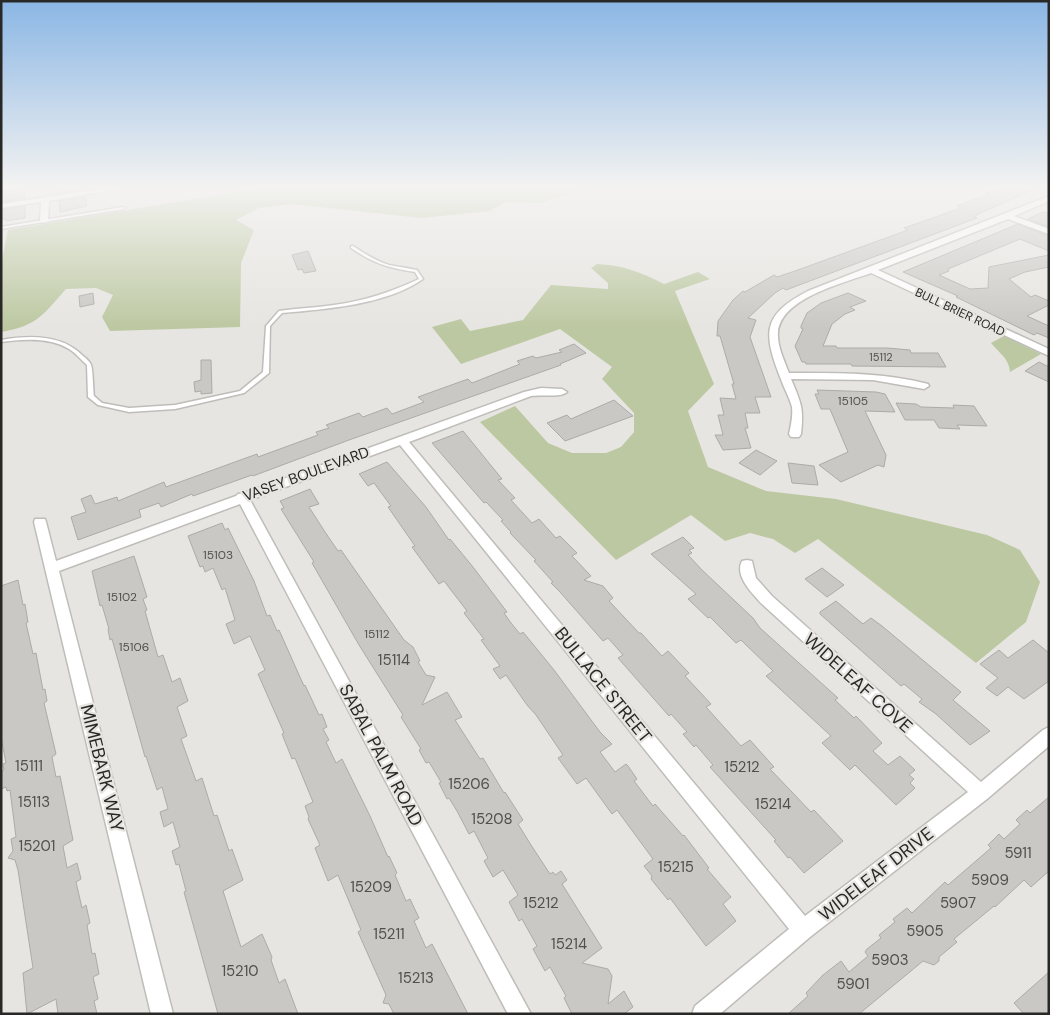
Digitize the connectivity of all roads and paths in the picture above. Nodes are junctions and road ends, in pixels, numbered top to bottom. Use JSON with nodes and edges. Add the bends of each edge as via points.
{"nodes":[{"id":1,"x":964,"y":233,"type":"edge"},
{"id":2,"x":352,"y":247,"type":"dead end"},
{"id":3,"x":872,"y":270,"type":"junction"},
{"id":4,"x":1,"y":341,"type":"edge"},
{"id":5,"x":1049,"y":353,"type":"edge"},
{"id":6,"x":785,"y":376,"type":"junction"},
{"id":7,"x":924,"y":386,"type":"dead end"},
{"id":8,"x":562,"y":392,"type":"dead end"},
{"id":9,"x":795,"y":434,"type":"dead end"},
{"id":10,"x":402,"y":440,"type":"junction"},
{"id":11,"x":242,"y":497,"type":"junction"},
{"id":12,"x":40,"y":522,"type":"dead end"},
{"id":13,"x":747,"y":564,"type":"dead end"},
{"id":14,"x":52,"y":568,"type":"junction"},
{"id":15,"x":1049,"y":735,"type":"edge"},
{"id":16,"x":981,"y":793,"type":"junction"},
{"id":17,"x":803,"y":930,"type":"junction"},
{"id":18,"x":162,"y":1014,"type":"edge"},
{"id":19,"x":520,"y":1014,"type":"edge"},
{"id":20,"x":703,"y":1014,"type":"edge"}],
"edges":[{"from":1,"to":3,"type":"street"},
{"from":2,"to":4,"type":"lane","via":[[373,262],[416,271],[420,279],[397,292],[348,305],[280,312],[268,326],[266,373],[242,392],[175,406],[130,410],[100,404],[91,397],[88,365],[70,347],[40,339]]},
{"from":3,"to":5,"type":"street","name":"BULL BRIER ROAD"},
{"from":3,"to":6,"type":"street","via":[[798,298],[782,310],[773,331],[774,349]]},
{"from":6,"to":7,"type":"street","via":[[886,378]]},
{"from":6,"to":9,"type":"street","via":[[798,408]]},
{"from":8,"to":10,"type":"street","name":"VASEY BOULEVARD","via":[[528,394]]},
{"from":10,"to":11,"type":"street","name":"VASEY BOULEVARD"},
{"from":10,"to":17,"type":"street","name":"BULLACE STREET"},
{"from":11,"to":14,"type":"street","name":"VASEY BOULEVARD"},
{"from":11,"to":19,"type":"street","name":"SABAL PALM ROAD"},
{"from":12,"to":14,"type":"street","name":"MIMEBARK WAY"},
{"from":13,"to":16,"type":"street","name":"WIDELEAF COVE","via":[[750,580],[767,600]]},
{"from":14,"to":18,"type":"street","name":"MIMEBARK WAY"},
{"from":15,"to":16,"type":"street","name":"WIDELEAF DRIVE"},
{"from":16,"to":17,"type":"street","name":"WIDELEAF DRIVE"},
{"from":17,"to":20,"type":"street","name":"WIDELEAF DRIVE"}]}
